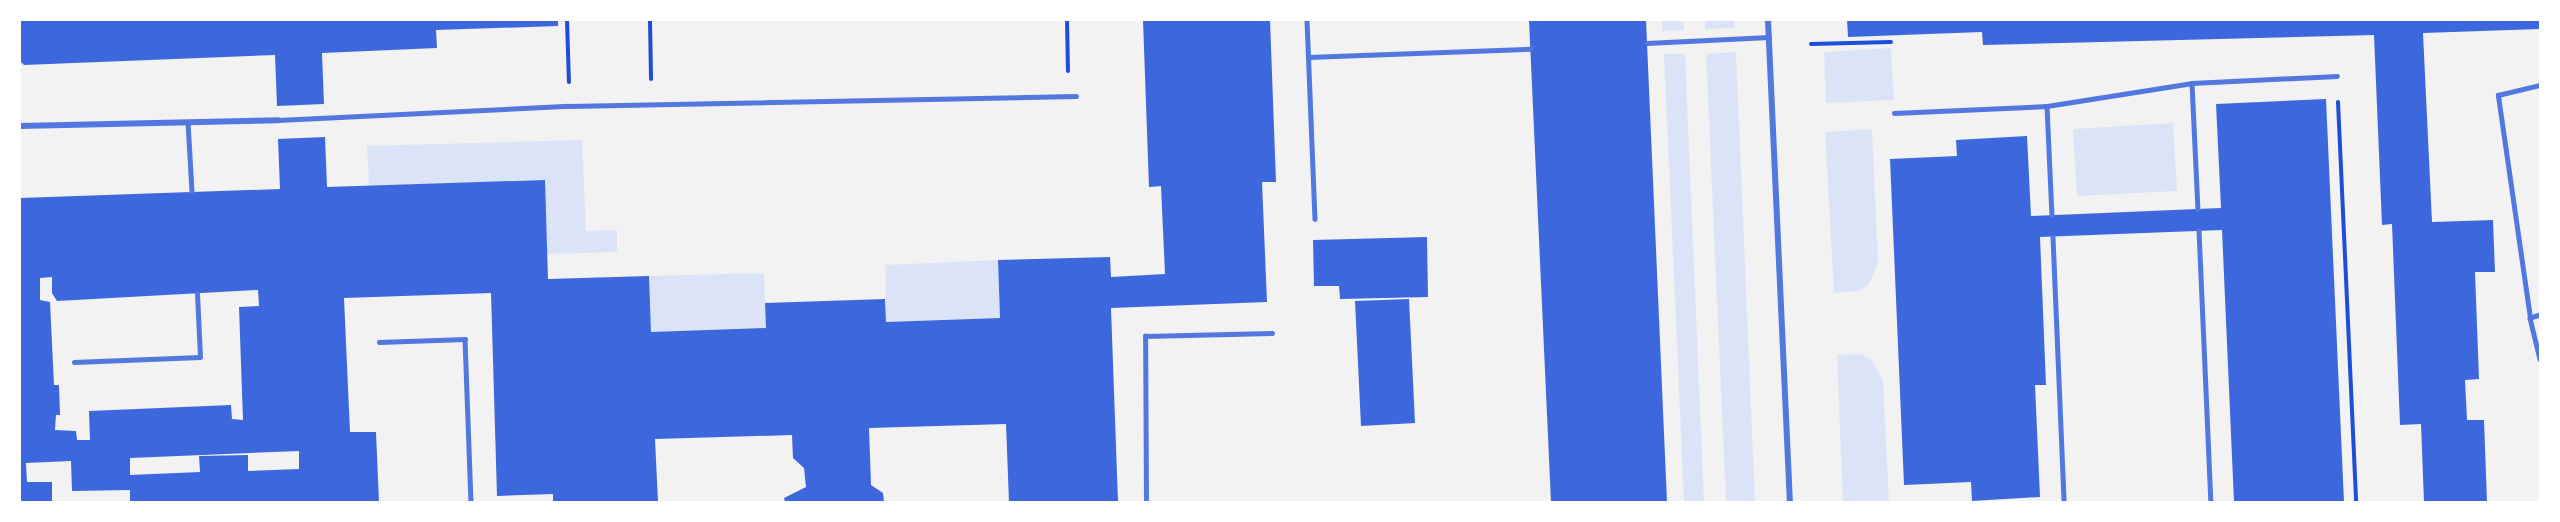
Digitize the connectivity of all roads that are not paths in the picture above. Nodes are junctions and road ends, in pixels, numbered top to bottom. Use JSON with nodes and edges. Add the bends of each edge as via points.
{"nodes":[{"id":1,"x":1307,"y":20,"type":"edge"},
{"id":2,"x":1768,"y":20,"type":"edge"},
{"id":3,"x":1769,"y":37,"type":"junction"},
{"id":4,"x":1647,"y":43,"type":"dead end"},
{"id":5,"x":1530,"y":50,"type":"dead end"},
{"id":6,"x":1308,"y":57,"type":"junction"},
{"id":7,"x":2337,"y":76,"type":"road end"},
{"id":8,"x":2192,"y":83,"type":"junction"},
{"id":9,"x":2541,"y":85,"type":"edge"},
{"id":10,"x":1076,"y":96,"type":"dead end"},
{"id":11,"x":2047,"y":106,"type":"junction"},
{"id":12,"x":1894,"y":113,"type":"dead end"},
{"id":13,"x":278,"y":120,"type":"joint"},
{"id":14,"x":188,"y":122,"type":"junction"},
{"id":15,"x":20,"y":126,"type":"edge"},
{"id":16,"x":192,"y":191,"type":"dead end"},
{"id":17,"x":2198,"y":209,"type":"dead end"},
{"id":18,"x":2052,"y":215,"type":"dead end"},
{"id":19,"x":1315,"y":219,"type":"dead end"},
{"id":20,"x":2199,"y":230,"type":"dead end"},
{"id":21,"x":2053,"y":237,"type":"dead end"},
{"id":22,"x":197,"y":294,"type":"dead end"},
{"id":23,"x":2541,"y":315,"type":"edge"},
{"id":24,"x":2530,"y":318,"type":"junction"},
{"id":25,"x":1272,"y":333,"type":"dead end"},
{"id":26,"x":379,"y":342,"type":"dead end"},
{"id":27,"x":2541,"y":359,"type":"edge"},
{"id":28,"x":74,"y":362,"type":"dead end"},
{"id":29,"x":471,"y":502,"type":"edge"},
{"id":30,"x":1146,"y":502,"type":"edge"},
{"id":31,"x":1790,"y":502,"type":"edge"},
{"id":32,"x":2064,"y":502,"type":"edge"},
{"id":33,"x":2211,"y":502,"type":"edge"}],
"edges":[{"from":1,"to":6,"type":"lane"},
{"from":2,"to":3,"type":"street"},
{"from":3,"to":4,"type":"lane"},
{"from":3,"to":31,"type":"street"},
{"from":5,"to":6,"type":"lane"},
{"from":6,"to":19,"type":"lane"},
{"from":7,"to":8,"type":"lane"},
{"from":8,"to":11,"type":"lane"},
{"from":8,"to":17,"type":"lane"},
{"from":9,"to":24,"type":"lane","via":[[2498,95]]},
{"from":10,"to":13,"type":"lane","via":[[569,106]]},
{"from":11,"to":12,"type":"lane"},
{"from":11,"to":18,"type":"lane"},
{"from":13,"to":14,"type":"street"},
{"from":14,"to":15,"type":"street"},
{"from":14,"to":16,"type":"lane"},
{"from":20,"to":33,"type":"lane"},
{"from":21,"to":32,"type":"lane"},
{"from":22,"to":28,"type":"lane","via":[[200,357]]},
{"from":23,"to":24,"type":"lane"},
{"from":24,"to":27,"type":"lane"},
{"from":25,"to":30,"type":"lane","via":[[1145,336]]},
{"from":26,"to":29,"type":"lane","via":[[465,339]]}]}
